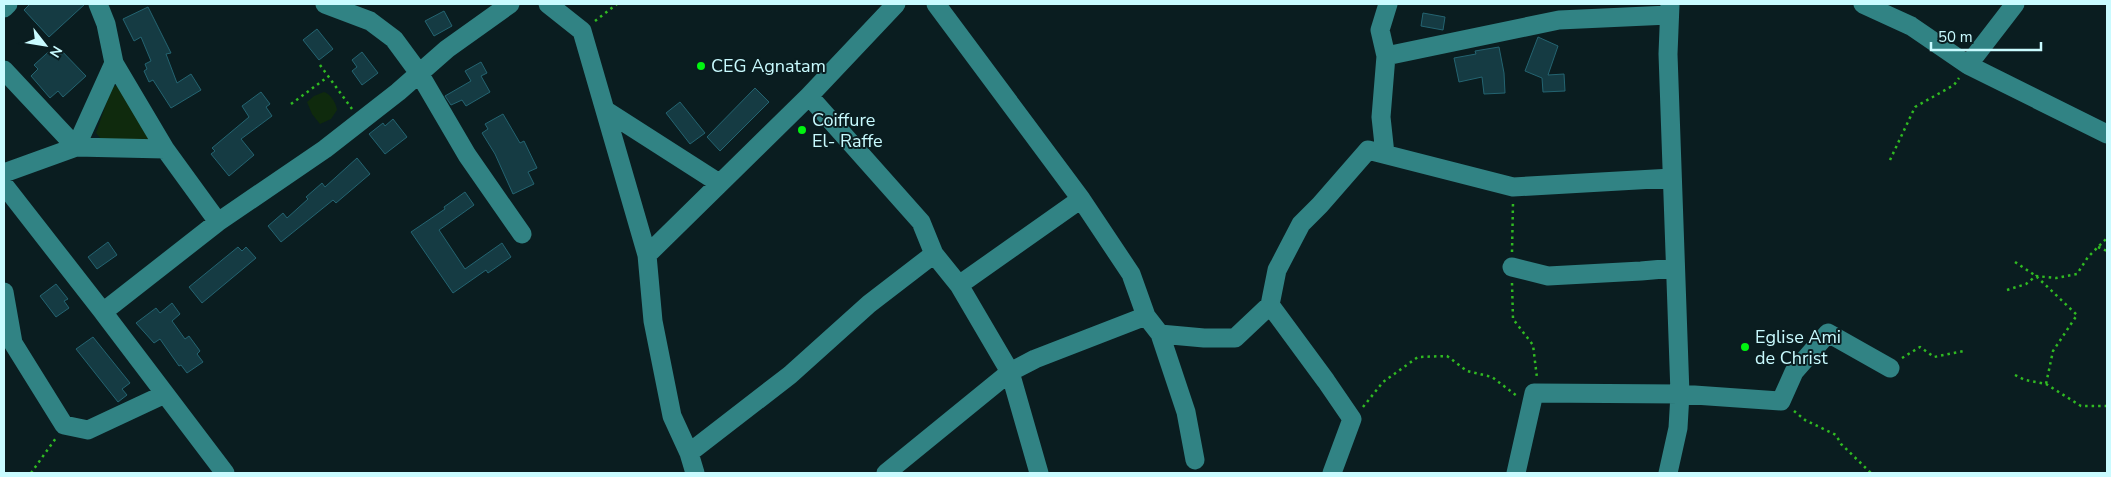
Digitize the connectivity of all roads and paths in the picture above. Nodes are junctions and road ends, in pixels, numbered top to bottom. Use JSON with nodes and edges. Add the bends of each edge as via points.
{"nodes":[{"id":1,"x":8,"y":4,"type":"edge"},
{"id":2,"x":98,"y":4,"type":"edge"},
{"id":3,"x":325,"y":4,"type":"edge"},
{"id":4,"x":510,"y":4,"type":"edge"},
{"id":5,"x":548,"y":4,"type":"edge"},
{"id":6,"x":617,"y":4,"type":"edge"},
{"id":7,"x":896,"y":4,"type":"edge"},
{"id":8,"x":936,"y":4,"type":"edge"},
{"id":9,"x":1388,"y":4,"type":"edge"},
{"id":10,"x":1863,"y":4,"type":"edge"},
{"id":11,"x":2016,"y":4,"type":"edge"},
{"id":12,"x":4,"y":8,"type":"edge"},
{"id":13,"x":1669,"y":10,"type":"edge"},
{"id":14,"x":582,"y":31,"type":"junction"},
{"id":15,"x":1386,"y":56,"type":"junction"},
{"id":16,"x":114,"y":63,"type":"junction"},
{"id":17,"x":320,"y":65,"type":"dead end"},
{"id":18,"x":1968,"y":65,"type":"junction"},
{"id":19,"x":4,"y":70,"type":"edge"},
{"id":20,"x":419,"y":73,"type":"junction"},
{"id":21,"x":328,"y":76,"type":"junction"},
{"id":22,"x":808,"y":96,"type":"junction"},
{"id":23,"x":292,"y":104,"type":"dead end"},
{"id":24,"x":605,"y":110,"type":"junction"},
{"id":25,"x":360,"y":120,"type":"junction"},
{"id":26,"x":2107,"y":134,"type":"edge"},
{"id":27,"x":76,"y":147,"type":"junction"},
{"id":28,"x":165,"y":150,"type":"junction"},
{"id":29,"x":1384,"y":154,"type":"junction"},
{"id":30,"x":1890,"y":160,"type":"dead end"},
{"id":31,"x":4,"y":173,"type":"edge"},
{"id":32,"x":1672,"y":178,"type":"junction"},
{"id":33,"x":719,"y":183,"type":"junction"},
{"id":34,"x":4,"y":185,"type":"edge"},
{"id":35,"x":1513,"y":186,"type":"junction"},
{"id":36,"x":1081,"y":199,"type":"junction"},
{"id":37,"x":218,"y":222,"type":"junction"},
{"id":38,"x":522,"y":234,"type":"dead end"},
{"id":39,"x":2107,"y":238,"type":"edge"},
{"id":40,"x":2098,"y":248,"type":"junction"},
{"id":41,"x":2107,"y":251,"type":"edge"},
{"id":42,"x":934,"y":254,"type":"junction"},
{"id":43,"x":647,"y":255,"type":"junction"},
{"id":44,"x":2016,"y":262,"type":"dead end"},
{"id":45,"x":1512,"y":266,"type":"junction"},
{"id":46,"x":1675,"y":268,"type":"junction"},
{"id":47,"x":2036,"y":276,"type":"junction"},
{"id":48,"x":959,"y":286,"type":"junction"},
{"id":49,"x":2007,"y":290,"type":"dead end"},
{"id":50,"x":4,"y":292,"type":"edge"},
{"id":51,"x":1270,"y":305,"type":"junction"},
{"id":52,"x":103,"y":312,"type":"junction"},
{"id":53,"x":1146,"y":316,"type":"junction"},
{"id":54,"x":1160,"y":334,"type":"junction"},
{"id":55,"x":1964,"y":351,"type":"dead end"},
{"id":56,"x":1890,"y":368,"type":"joint"},
{"id":57,"x":1010,"y":372,"type":"junction"},
{"id":58,"x":2016,"y":375,"type":"dead end"},
{"id":59,"x":2046,"y":384,"type":"junction"},
{"id":60,"x":1536,"y":393,"type":"junction"},
{"id":61,"x":165,"y":394,"type":"junction"},
{"id":62,"x":1680,"y":394,"type":"junction"},
{"id":63,"x":1781,"y":401,"type":"junction"},
{"id":64,"x":2107,"y":406,"type":"edge"},
{"id":65,"x":1352,"y":419,"type":"junction"},
{"id":66,"x":64,"y":425,"type":"junction"},
{"id":67,"x":689,"y":453,"type":"junction"},
{"id":68,"x":1195,"y":460,"type":"dead end"},
{"id":69,"x":31,"y":473,"type":"edge"},
{"id":70,"x":225,"y":473,"type":"edge"},
{"id":71,"x":695,"y":473,"type":"edge"},
{"id":72,"x":886,"y":473,"type":"edge"},
{"id":73,"x":1039,"y":473,"type":"edge"},
{"id":74,"x":1332,"y":473,"type":"edge"},
{"id":75,"x":1516,"y":473,"type":"edge"},
{"id":76,"x":1668,"y":473,"type":"edge"},
{"id":77,"x":1871,"y":473,"type":"edge"}],
"edges":[{"from":1,"to":12,"type":"street"},
{"from":2,"to":16,"type":"street"},
{"from":3,"to":20,"type":"street","via":[[370,21],[394,39]]},
{"from":4,"to":20,"type":"street"},
{"from":5,"to":14,"type":"street"},
{"from":6,"to":14,"type":"path"},
{"from":7,"to":22,"type":"street"},
{"from":8,"to":36,"type":"street"},
{"from":9,"to":15,"type":"street","via":[[1380,30]]},
{"from":10,"to":18,"type":"street","via":[[1911,26]]},
{"from":11,"to":18,"type":"street"},
{"from":13,"to":15,"type":"street","via":[[1559,20]]},
{"from":13,"to":32,"type":"street"},
{"from":14,"to":24,"type":"street"},
{"from":15,"to":29,"type":"street","via":[[1380,117]]},
{"from":16,"to":27,"type":"street"},
{"from":16,"to":28,"type":"street"},
{"from":17,"to":21,"type":"path"},
{"from":18,"to":26,"type":"street"},
{"from":18,"to":30,"type":"path","via":[[1954,85],[1915,107]]},
{"from":19,"to":27,"type":"street","via":[[35,91]]},
{"from":20,"to":25,"type":"street"},
{"from":20,"to":38,"type":"street","via":[[467,155]]},
{"from":21,"to":23,"type":"path"},
{"from":21,"to":25,"type":"path"},
{"from":22,"to":33,"type":"street"},
{"from":22,"to":42,"type":"street","via":[[921,222]]},
{"from":24,"to":33,"type":"street"},
{"from":24,"to":43,"type":"street"},
{"from":25,"to":37,"type":"street","via":[[325,149]]},
{"from":27,"to":28,"type":"street"},
{"from":27,"to":31,"type":"street"},
{"from":28,"to":37,"type":"street"},
{"from":29,"to":35,"type":"street"},
{"from":29,"to":51,"type":"street","via":[[1368,150],[1301,224],[1277,270]]},
{"from":32,"to":35,"type":"street"},
{"from":32,"to":46,"type":"street"},
{"from":33,"to":43,"type":"street"},
{"from":34,"to":52,"type":"street"},
{"from":35,"to":45,"type":"path"},
{"from":36,"to":48,"type":"street"},
{"from":36,"to":53,"type":"street","via":[[1132,274]]},
{"from":37,"to":52,"type":"street"},
{"from":39,"to":40,"type":"path"},
{"from":40,"to":41,"type":"path"},
{"from":40,"to":47,"type":"path","via":[[2077,274],[2056,278]]},
{"from":42,"to":48,"type":"street"},
{"from":42,"to":67,"type":"street","via":[[869,304],[790,375]]},
{"from":43,"to":67,"type":"street","via":[[653,321],[672,416]]},
{"from":44,"to":47,"type":"path"},
{"from":45,"to":46,"type":"street","via":[[1548,276]]},
{"from":45,"to":60,"type":"path","via":[[1513,319],[1533,345]]},
{"from":46,"to":62,"type":"street"},
{"from":47,"to":49,"type":"path","via":[[2026,284]]},
{"from":47,"to":59,"type":"path","via":[[2077,315],[2053,351]]},
{"from":48,"to":57,"type":"street"},
{"from":50,"to":66,"type":"street","via":[[13,343]]},
{"from":51,"to":54,"type":"street","via":[[1235,338]]},
{"from":51,"to":65,"type":"street"},
{"from":52,"to":61,"type":"street"},
{"from":53,"to":54,"type":"street"},
{"from":53,"to":57,"type":"street","via":[[1035,359]]},
{"from":54,"to":68,"type":"street","via":[[1186,412]]},
{"from":55,"to":56,"type":"path","via":[[1934,356],[1920,347]]},
{"from":56,"to":63,"type":"street","via":[[1828,333],[1794,372]]},
{"from":57,"to":72,"type":"street"},
{"from":57,"to":73,"type":"street"},
{"from":58,"to":59,"type":"path"},
{"from":59,"to":64,"type":"path","via":[[2081,406]]},
{"from":60,"to":62,"type":"street"},
{"from":60,"to":65,"type":"path","via":[[1515,396],[1492,377],[1467,371],[1447,356],[1418,357],[1383,382]]},
{"from":60,"to":75,"type":"street"},
{"from":61,"to":66,"type":"street","via":[[88,430]]},
{"from":61,"to":70,"type":"street"},
{"from":62,"to":63,"type":"street"},
{"from":62,"to":76,"type":"street","via":[[1678,428]]},
{"from":63,"to":77,"type":"path","via":[[1805,420],[1836,434],[1841,444]]},
{"from":65,"to":74,"type":"street"},
{"from":66,"to":69,"type":"path"},
{"from":67,"to":71,"type":"street"}]}
